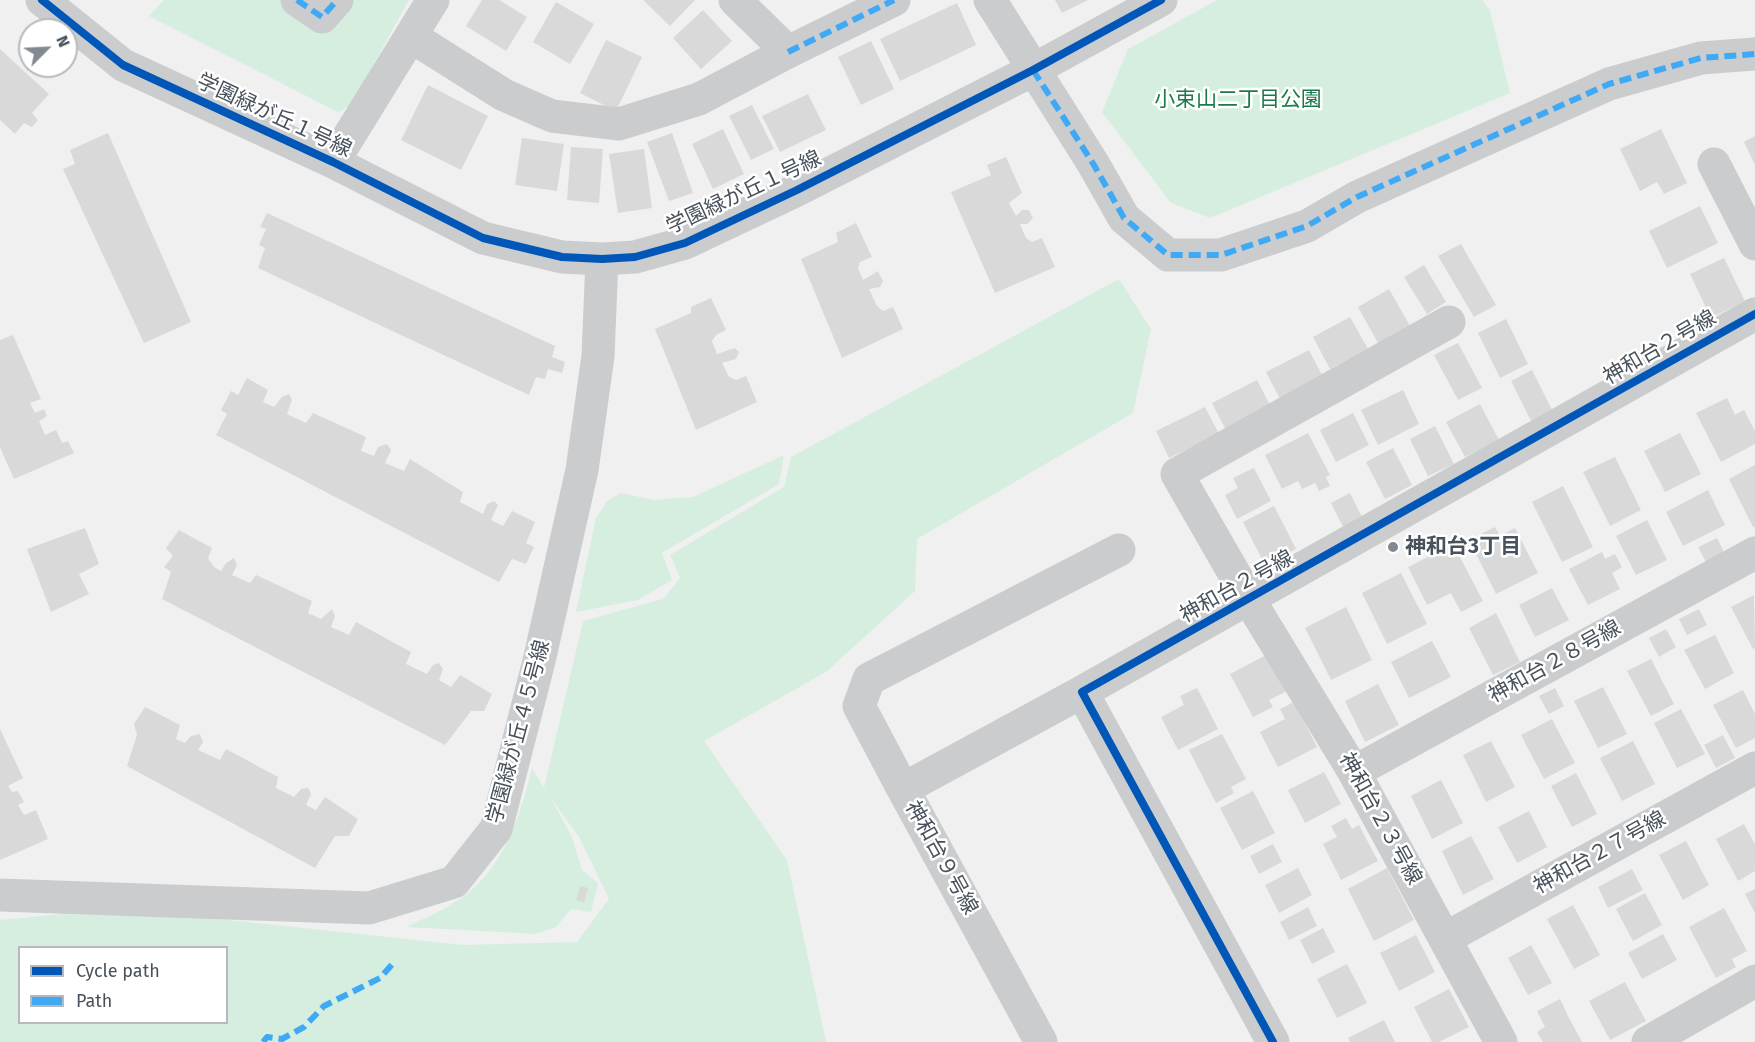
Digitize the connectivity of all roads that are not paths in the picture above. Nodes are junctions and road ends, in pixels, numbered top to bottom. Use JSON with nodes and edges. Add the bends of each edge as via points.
{"nodes":[{"id":1,"x":42,"y":0,"type":"edge"},
{"id":2,"x":433,"y":0,"type":"edge"},
{"id":3,"x":735,"y":0,"type":"edge"},
{"id":4,"x":894,"y":0,"type":"edge"},
{"id":5,"x":990,"y":0,"type":"edge"},
{"id":6,"x":1161,"y":0,"type":"edge"},
{"id":7,"x":412,"y":37,"type":"junction"},
{"id":8,"x":788,"y":52,"type":"junction"},
{"id":9,"x":1755,"y":54,"type":"edge"},
{"id":10,"x":1033,"y":70,"type":"junction"},
{"id":11,"x":333,"y":162,"type":"junction"},
{"id":12,"x":1714,"y":164,"type":"dead end"},
{"id":13,"x":1755,"y":244,"type":"edge"},
{"id":14,"x":602,"y":259,"type":"junction"},
{"id":15,"x":1755,"y":315,"type":"edge"},
{"id":16,"x":1449,"y":322,"type":"dead end"},
{"id":17,"x":1119,"y":550,"type":"dead end"},
{"id":18,"x":1755,"y":552,"type":"edge"},
{"id":19,"x":1250,"y":600,"type":"junction"},
{"id":20,"x":1082,"y":692,"type":"junction"},
{"id":21,"x":1755,"y":768,"type":"edge"},
{"id":22,"x":1354,"y":772,"type":"junction"},
{"id":23,"x":903,"y":789,"type":"junction"},
{"id":24,"x":0,"y":895,"type":"edge"},
{"id":25,"x":1446,"y":938,"type":"junction"},
{"id":26,"x":1755,"y":981,"type":"edge"},
{"id":27,"x":1041,"y":1042,"type":"edge"},
{"id":28,"x":1272,"y":1042,"type":"edge"},
{"id":29,"x":1501,"y":1042,"type":"edge"},
{"id":30,"x":1648,"y":1042,"type":"edge"}],
"edges":[{"from":1,"to":11,"type":"street","name":"学園緑が丘１号線","via":[[123,65]]},
{"from":2,"to":7,"type":"street"},
{"from":3,"to":8,"type":"street"},
{"from":4,"to":8,"type":"street"},
{"from":5,"to":10,"type":"street"},
{"from":6,"to":10,"type":"street","name":"学園緑が丘１号線"},
{"from":7,"to":8,"type":"street","via":[[504,95],[542,112],[619,124],[699,99]]},
{"from":7,"to":11,"type":"street"},
{"from":9,"to":10,"type":"street","via":[[1701,57],[1610,84],[1357,197],[1306,226],[1221,255],[1168,255],[1124,218],[1095,165]]},
{"from":10,"to":14,"type":"street","name":"学園緑が丘１号線","via":[[685,243],[636,257]]},
{"from":11,"to":14,"type":"street","name":"学園緑が丘１号線","via":[[483,238],[562,257]]},
{"from":12,"to":13,"type":"street"},
{"from":14,"to":24,"type":"street","name":"学園緑が丘４５号線","via":[[598,356],[582,470],[539,661],[496,829],[454,882],[369,908]]},
{"from":15,"to":19,"type":"street","name":"神和台２号線"},
{"from":16,"to":19,"type":"street","name":"神和台２３号線","via":[[1177,474]]},
{"from":17,"to":23,"type":"street","via":[[869,680],[859,706]]},
{"from":18,"to":22,"type":"street","name":"神和台２８号線"},
{"from":19,"to":20,"type":"street","name":"神和台２号線"},
{"from":19,"to":22,"type":"street","name":"神和台２３号線"},
{"from":20,"to":23,"type":"street","name":"神和台９号線"},
{"from":20,"to":28,"type":"street"},
{"from":21,"to":25,"type":"street","name":"神和台２７号線"},
{"from":22,"to":25,"type":"street","name":"神和台２３号線"},
{"from":23,"to":27,"type":"street","name":"神和台９号線"},
{"from":25,"to":29,"type":"street","name":"神和台２３号線"},
{"from":26,"to":30,"type":"street"}]}
